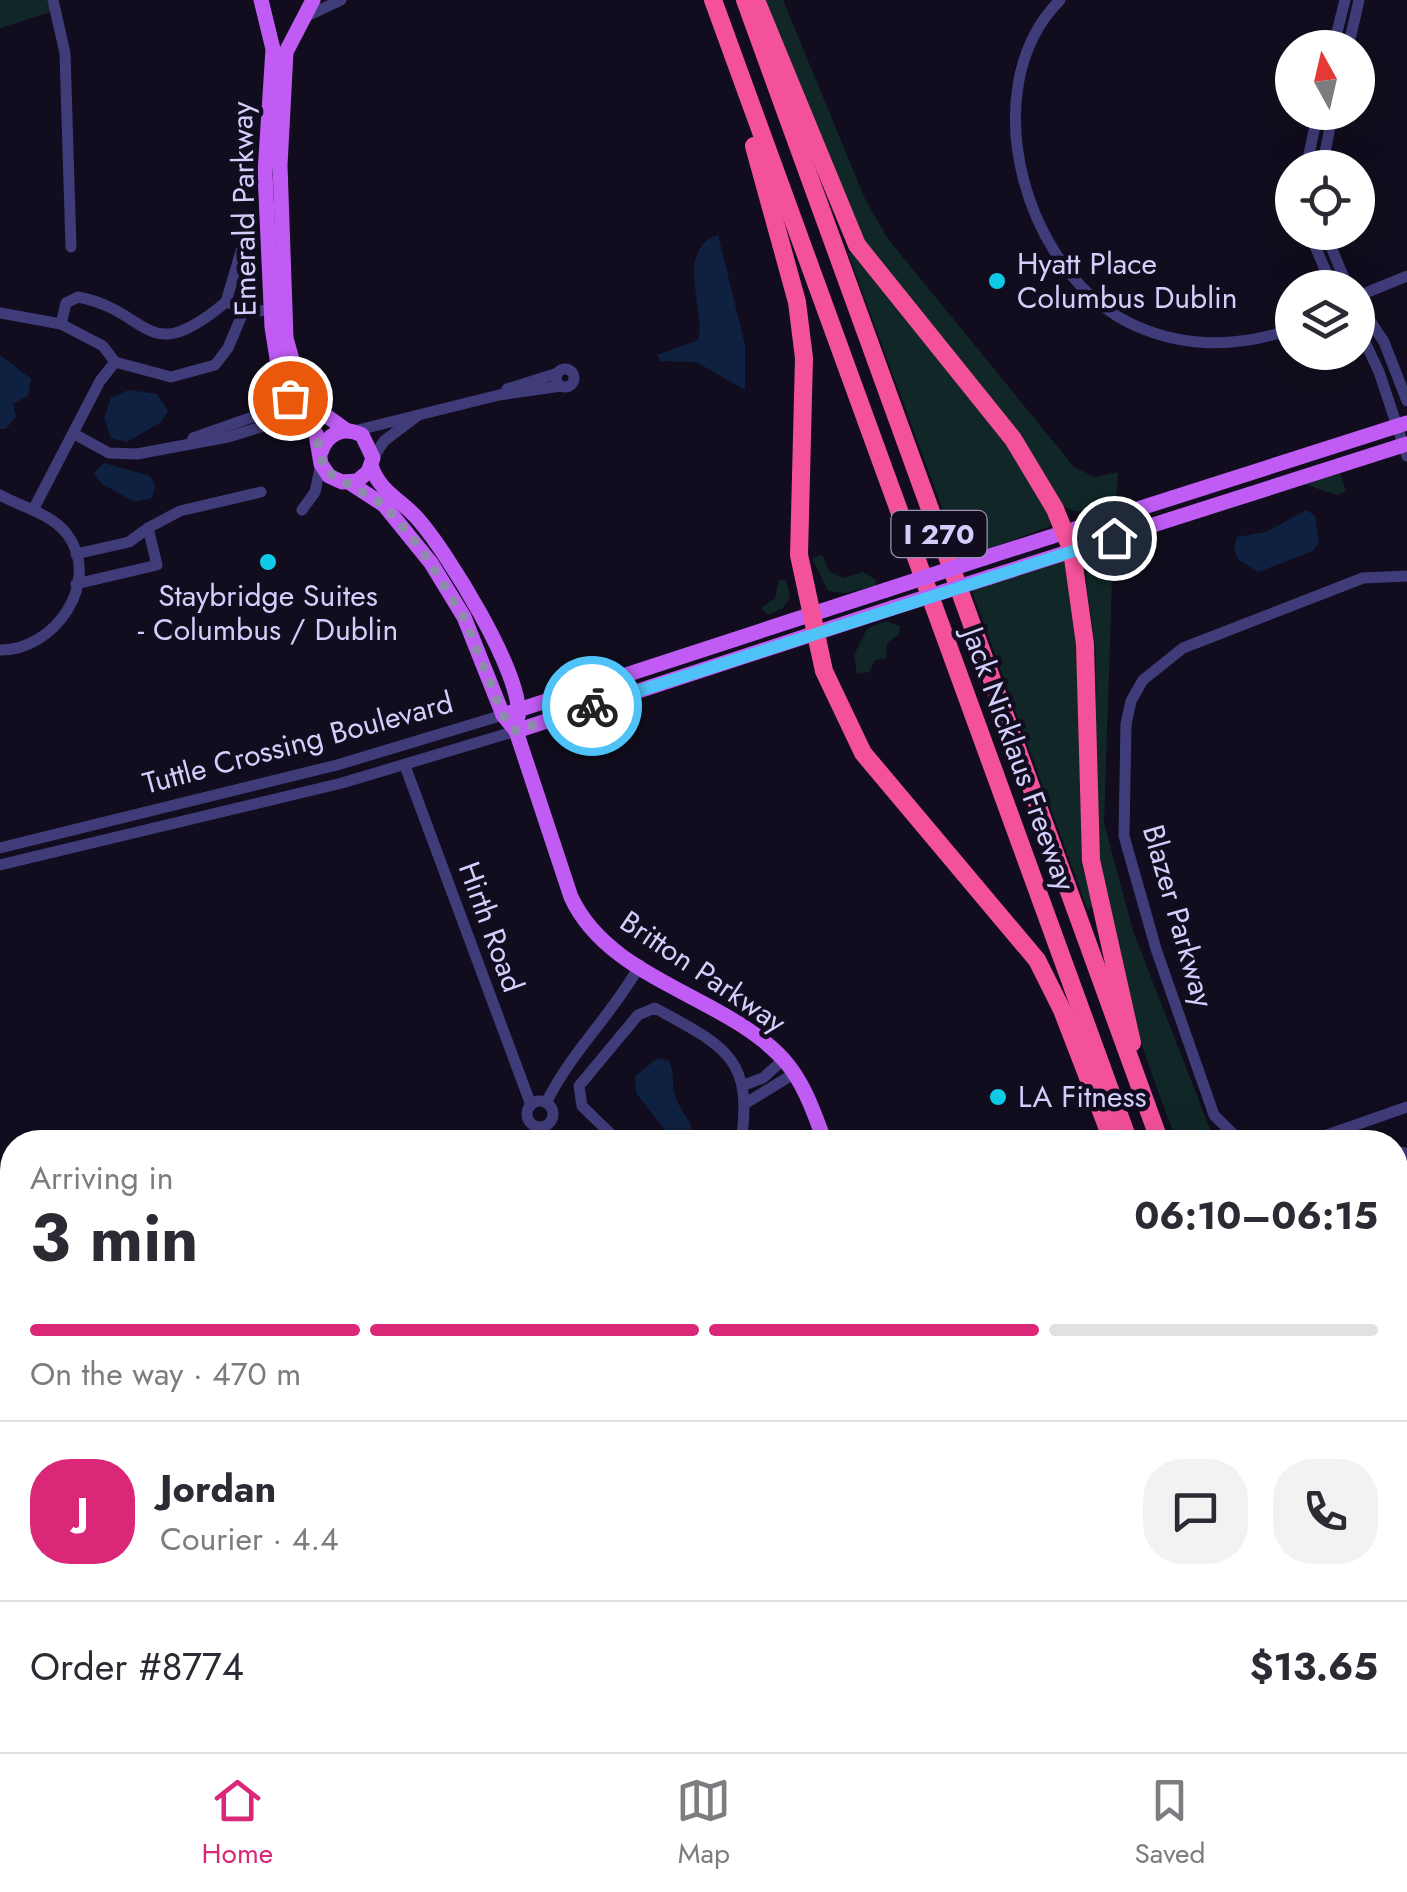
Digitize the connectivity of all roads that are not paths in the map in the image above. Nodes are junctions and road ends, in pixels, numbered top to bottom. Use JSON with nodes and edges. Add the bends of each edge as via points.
{"nodes":[{"id":1,"x":53,"y":0,"type":"edge"},
{"id":2,"x":341,"y":0,"type":"edge"},
{"id":3,"x":713,"y":0,"type":"edge"},
{"id":4,"x":745,"y":0,"type":"edge"},
{"id":5,"x":756,"y":0,"type":"edge"},
{"id":6,"x":1060,"y":0,"type":"edge"},
{"id":7,"x":1344,"y":0,"type":"edge"},
{"id":8,"x":1359,"y":0,"type":"edge"},
{"id":9,"x":263,"y":7,"type":"edge"},
{"id":10,"x":308,"y":12,"type":"edge"},
{"id":11,"x":1337,"y":30,"type":"edge"},
{"id":12,"x":1352,"y":30,"type":"edge"},
{"id":13,"x":738,"y":69,"type":"junction"},
{"id":14,"x":244,"y":240,"type":"dead end"},
{"id":15,"x":71,"y":246,"type":"dead end"},
{"id":16,"x":1407,"y":276,"type":"edge"},
{"id":17,"x":1375,"y":291,"type":"edge"},
{"id":18,"x":226,"y":302,"type":"junction"},
{"id":19,"x":244,"y":310,"type":"junction"},
{"id":20,"x":278,"y":310,"type":"junction"},
{"id":21,"x":0,"y":313,"type":"edge"},
{"id":22,"x":61,"y":324,"type":"junction"},
{"id":23,"x":1375,"y":327,"type":"edge"},
{"id":24,"x":1275,"y":332,"type":"edge"},
{"id":25,"x":115,"y":362,"type":"junction"},
{"id":26,"x":1375,"y":364,"type":"edge"},
{"id":27,"x":560,"y":379,"type":"dead end"},
{"id":28,"x":288,"y":394,"type":"junction"},
{"id":29,"x":1407,"y":401,"type":"edge"},
{"id":30,"x":421,"y":413,"type":"junction"},
{"id":31,"x":300,"y":414,"type":"junction"},
{"id":32,"x":1402,"y":424,"type":"edge"},
{"id":33,"x":350,"y":430,"type":"junction"},
{"id":34,"x":76,"y":435,"type":"junction"},
{"id":35,"x":185,"y":442,"type":"junction"},
{"id":36,"x":1406,"y":449,"type":"edge"},
{"id":37,"x":321,"y":458,"type":"junction"},
{"id":38,"x":372,"y":462,"type":"junction"},
{"id":39,"x":346,"y":483,"type":"junction"},
{"id":40,"x":260,"y":492,"type":"dead end"},
{"id":41,"x":0,"y":495,"type":"edge"},
{"id":42,"x":34,"y":510,"type":"junction"},
{"id":43,"x":148,"y":528,"type":"junction"},
{"id":44,"x":1064,"y":532,"type":"junction"},
{"id":45,"x":1072,"y":551,"type":"junction"},
{"id":46,"x":76,"y":554,"type":"junction"},
{"id":47,"x":1407,"y":576,"type":"edge"},
{"id":48,"x":76,"y":584,"type":"junction"},
{"id":49,"x":811,"y":624,"type":"junction"},
{"id":50,"x":0,"y":650,"type":"edge"},
{"id":51,"x":736,"y":659,"type":"junction"},
{"id":52,"x":824,"y":671,"type":"junction"},
{"id":53,"x":511,"y":712,"type":"junction"},
{"id":54,"x":516,"y":731,"type":"junction"},
{"id":55,"x":405,"y":766,"type":"junction"},
{"id":56,"x":0,"y":848,"type":"edge"},
{"id":57,"x":0,"y":866,"type":"edge"},
{"id":58,"x":640,"y":965,"type":"junction"},
{"id":59,"x":780,"y":1057,"type":"junction"},
{"id":60,"x":1133,"y":1068,"type":"junction"},
{"id":61,"x":795,"y":1073,"type":"junction"},
{"id":62,"x":759,"y":1077,"type":"junction"},
{"id":63,"x":742,"y":1081,"type":"junction"},
{"id":64,"x":768,"y":1092,"type":"junction"},
{"id":65,"x":546,"y":1103,"type":"junction"},
{"id":66,"x":746,"y":1103,"type":"junction"},
{"id":67,"x":531,"y":1105,"type":"junction"},
{"id":68,"x":1407,"y":1107,"type":"edge"},
{"id":69,"x":541,"y":1127,"type":"junction"},
{"id":70,"x":542,"y":1130,"type":"edge"},
{"id":71,"x":607,"y":1130,"type":"edge"},
{"id":72,"x":742,"y":1130,"type":"edge"},
{"id":73,"x":820,"y":1130,"type":"edge"},
{"id":74,"x":1108,"y":1130,"type":"edge"},
{"id":75,"x":1125,"y":1130,"type":"edge"},
{"id":76,"x":1156,"y":1130,"type":"edge"},
{"id":77,"x":1229,"y":1130,"type":"edge"},
{"id":78,"x":1341,"y":1130,"type":"edge"}],
"edges":[{"from":1,"to":15,"type":"street","via":[[65,54]]},
{"from":2,"to":10,"type":"street"},
{"from":3,"to":13,"type":"highway","name":"Jack Nicklaus Freeway","number":"I 270"},
{"from":4,"to":60,"type":"highway","name":"Jack Nicklaus Freeway","number":"I 270"},
{"from":5,"to":44,"type":"highway","via":[[857,245],[1012,439]]},
{"from":6,"to":24,"type":"street","via":[[1026,50],[1014,112],[1022,179],[1063,258],[1099,300],[1133,325],[1211,344]]},
{"from":7,"to":11,"type":"street"},
{"from":8,"to":12,"type":"street"},
{"from":9,"to":10,"type":"main road","via":[[286,27]]},
{"from":9,"to":20,"type":"main road","name":"Emerald Parkway","via":[[273,49],[265,146]]},
{"from":10,"to":20,"type":"main road","name":"Emerald Parkway","via":[[287,46]]},
{"from":13,"to":49,"type":"highway","via":[[740,105],[784,249],[802,336],[798,521]]},
{"from":13,"to":75,"type":"highway","name":"Jack Nicklaus Freeway","number":"I 270"},
{"from":14,"to":18,"type":"street"},
{"from":16,"to":17,"type":"street"},
{"from":18,"to":19,"type":"street"},
{"from":18,"to":22,"type":"street","via":[[180,334],[148,331],[78,297],[66,303]]},
{"from":19,"to":20,"type":"street"},
{"from":19,"to":25,"type":"street","via":[[215,365],[171,377]]},
{"from":20,"to":28,"type":"main road","name":"Emerald Parkway","via":[[275,355]]},
{"from":20,"to":33,"type":"main road","name":"Emerald Parkway","via":[[300,388],[317,409]]},
{"from":21,"to":22,"type":"street"},
{"from":22,"to":25,"type":"street","via":[[103,346]]},
{"from":23,"to":29,"type":"street"},
{"from":25,"to":34,"type":"street"},
{"from":26,"to":32,"type":"street"},
{"from":27,"to":30,"type":"street"},
{"from":28,"to":31,"type":"main road","name":"Emerald Parkway"},
{"from":28,"to":35,"type":"street","via":[[275,409]]},
{"from":30,"to":33,"type":"street","via":[[378,429]]},
{"from":30,"to":38,"type":"street","via":[[384,442]]},
{"from":31,"to":35,"type":"street","via":[[228,437]]},
{"from":31,"to":37,"type":"main road","name":"Emerald Parkway","via":[[316,434]]},
{"from":32,"to":36,"type":"street"},
{"from":32,"to":44,"type":"main road","name":"Tuttle Crossing Boulevard"},
{"from":33,"to":37,"type":"main road","via":[[329,437]]},
{"from":33,"to":38,"type":"main road","via":[[368,441]]},
{"from":34,"to":35,"type":"street","via":[[108,453]]},
{"from":34,"to":42,"type":"street"},
{"from":36,"to":45,"type":"main road","name":"Tuttle Crossing Boulevard"},
{"from":37,"to":39,"type":"main road","via":[[329,476]]},
{"from":37,"to":39,"type":"street","via":[[315,492],[302,510]]},
{"from":38,"to":39,"type":"main road","via":[[363,477]]},
{"from":38,"to":53,"type":"main road","via":[[381,488],[414,514],[460,578],[493,640]]},
{"from":39,"to":53,"type":"main road","via":[[384,505],[432,562]]},
{"from":40,"to":43,"type":"street","via":[[180,511]]},
{"from":41,"to":42,"type":"street"},
{"from":42,"to":46,"type":"street","via":[[62,528]]},
{"from":43,"to":46,"type":"street","via":[[128,542]]},
{"from":43,"to":48,"type":"street","via":[[157,565]]},
{"from":44,"to":45,"type":"highway"},
{"from":44,"to":49,"type":"main road","name":"Tuttle Crossing Boulevard","bridge":true,"via":[[886,590]]},
{"from":45,"to":49,"type":"main road","name":"Tuttle Crossing Boulevard","bridge":true,"via":[[892,608]]},
{"from":45,"to":60,"type":"highway","via":[[1085,644],[1091,860],[1132,1034]]},
{"from":46,"to":48,"type":"street"},
{"from":47,"to":77,"type":"street","name":"Blazer Parkway","via":[[1359,579],[1183,648],[1143,680],[1131,701],[1123,817],[1128,851],[1214,1115]]},
{"from":48,"to":50,"type":"street","via":[[58,628],[44,640]]},
{"from":49,"to":51,"type":"main road","name":"Tuttle Crossing Boulevard"},
{"from":49,"to":52,"type":"highway"},
{"from":49,"to":53,"type":"main road","name":"Tuttle Crossing Boulevard"},
{"from":51,"to":52,"type":"main road","via":[[803,646]]},
{"from":51,"to":54,"type":"main road","name":"Tuttle Crossing Boulevard"},
{"from":52,"to":74,"type":"highway","via":[[863,753],[1038,960]]},
{"from":53,"to":54,"type":"main road"},
{"from":53,"to":56,"type":"street","name":"Tuttle Crossing Boulevard","via":[[337,764]]},
{"from":54,"to":55,"type":"street","name":"Tuttle Crossing Boulevard"},
{"from":54,"to":58,"type":"main road","name":"Britton Parkway","via":[[575,907],[601,938]]},
{"from":55,"to":57,"type":"street","name":"Tuttle Crossing Boulevard"},
{"from":55,"to":67,"type":"street","name":"Hirth Road"},
{"from":58,"to":59,"type":"main road","name":"Britton Parkway"},
{"from":58,"to":65,"type":"street","via":[[616,1008],[572,1054]]},
{"from":59,"to":61,"type":"main road","name":"Britton Parkway"},
{"from":59,"to":62,"type":"street"},
{"from":60,"to":76,"type":"highway","name":"Jack Nicklaus Freeway","number":"I 270"},
{"from":61,"to":64,"type":"street"},
{"from":61,"to":73,"type":"main road","name":"Britton Parkway"},
{"from":62,"to":63,"type":"street"},
{"from":62,"to":64,"type":"street"},
{"from":63,"to":66,"type":"street"},
{"from":63,"to":71,"type":"street","via":[[722,1049],[655,1008],[645,1009],[579,1086],[582,1106]]},
{"from":64,"to":66,"type":"street"},
{"from":65,"to":67,"type":"street"},
{"from":65,"to":69,"type":"street","via":[[552,1118]]},
{"from":66,"to":72,"type":"street"},
{"from":67,"to":69,"type":"street","via":[[528,1120]]},
{"from":68,"to":78,"type":"street"},
{"from":69,"to":70,"type":"street"}]}
